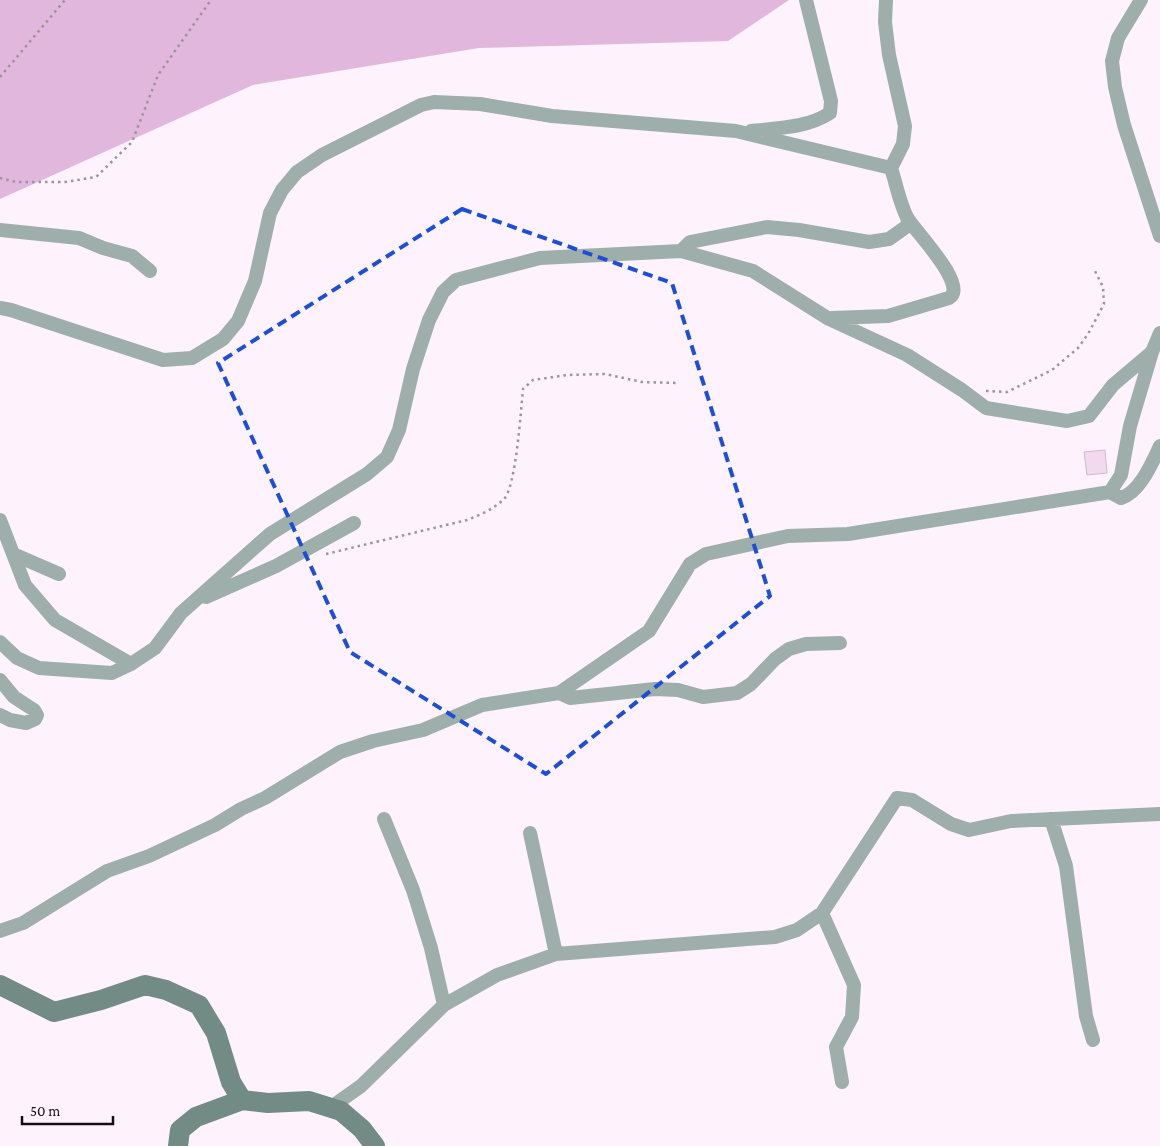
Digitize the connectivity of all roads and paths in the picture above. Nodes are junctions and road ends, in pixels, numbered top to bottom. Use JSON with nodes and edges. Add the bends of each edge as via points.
{"nodes":[{"id":1,"x":65,"y":0,"type":"edge"},
{"id":2,"x":211,"y":0,"type":"edge"},
{"id":3,"x":806,"y":0,"type":"edge"},
{"id":4,"x":886,"y":0,"type":"edge"},
{"id":5,"x":1141,"y":0,"type":"edge"},
{"id":6,"x":0,"y":77,"type":"edge"},
{"id":7,"x":740,"y":132,"type":"junction"},
{"id":8,"x":891,"y":168,"type":"junction"},
{"id":9,"x":0,"y":178,"type":"edge"},
{"id":10,"x":907,"y":218,"type":"junction"},
{"id":11,"x":0,"y":230,"type":"edge"},
{"id":12,"x":1160,"y":236,"type":"edge"},
{"id":13,"x":681,"y":251,"type":"junction"},
{"id":14,"x":150,"y":271,"type":"dead end"},
{"id":15,"x":1094,"y":271,"type":"dead end"},
{"id":16,"x":0,"y":298,"type":"edge"},
{"id":17,"x":0,"y":308,"type":"edge"},
{"id":18,"x":24,"y":314,"type":"junction"},
{"id":19,"x":829,"y":319,"type":"junction"},
{"id":20,"x":1160,"y":333,"type":"edge"},
{"id":21,"x":1152,"y":352,"type":"junction"},
{"id":22,"x":678,"y":383,"type":"dead end"},
{"id":23,"x":962,"y":390,"type":"junction"},
{"id":24,"x":1160,"y":446,"type":"edge"},
{"id":25,"x":1110,"y":492,"type":"junction"},
{"id":26,"x":0,"y":520,"type":"edge"},
{"id":27,"x":354,"y":523,"type":"dead end"},
{"id":28,"x":13,"y":554,"type":"junction"},
{"id":29,"x":322,"y":555,"type":"dead end"},
{"id":30,"x":59,"y":574,"type":"dead end"},
{"id":31,"x":194,"y":602,"type":"junction"},
{"id":32,"x":0,"y":642,"type":"edge"},
{"id":33,"x":840,"y":643,"type":"dead end"},
{"id":34,"x":131,"y":664,"type":"junction"},
{"id":35,"x":0,"y":680,"type":"edge"},
{"id":36,"x":559,"y":693,"type":"junction"},
{"id":37,"x":0,"y":715,"type":"edge"},
{"id":38,"x":1160,"y":814,"type":"edge"},
{"id":39,"x":384,"y":819,"type":"dead end"},
{"id":40,"x":1051,"y":819,"type":"junction"},
{"id":41,"x":530,"y":833,"type":"dead end"},
{"id":42,"x":822,"y":913,"type":"junction"},
{"id":43,"x":0,"y":931,"type":"edge"},
{"id":44,"x":556,"y":954,"type":"junction"},
{"id":45,"x":0,"y":985,"type":"edge"},
{"id":46,"x":444,"y":1005,"type":"junction"},
{"id":47,"x":1094,"y":1040,"type":"dead end"},
{"id":48,"x":842,"y":1082,"type":"dead end"},
{"id":49,"x":242,"y":1100,"type":"junction"},
{"id":50,"x":330,"y":1108,"type":"junction"},
{"id":51,"x":178,"y":1146,"type":"edge"},
{"id":52,"x":375,"y":1146,"type":"edge"}],
"edges":[{"from":1,"to":6,"type":"path"},
{"from":2,"to":9,"type":"path","via":[[158,75],[132,142],[96,177],[65,182],[16,182]]},
{"from":3,"to":7,"type":"street","via":[[832,101],[830,113],[802,125]]},
{"from":4,"to":8,"type":"street","via":[[889,55],[905,126],[903,144]]},
{"from":5,"to":12,"type":"street","via":[[1118,38],[1112,61],[1124,124]]},
{"from":7,"to":8,"type":"street"},
{"from":7,"to":18,"type":"street","via":[[552,116],[480,104],[434,102],[421,105],[322,155],[298,172],[282,190],[270,213],[255,281],[238,321],[223,339],[192,358],[163,360]]},
{"from":8,"to":10,"type":"street"},
{"from":10,"to":13,"type":"street","via":[[910,224],[889,239],[870,242],[767,227],[690,242]]},
{"from":10,"to":19,"type":"street","via":[[950,274],[955,286],[952,296],[888,316]]},
{"from":11,"to":14,"type":"street","via":[[79,238],[132,256]]},
{"from":13,"to":19,"type":"street","via":[[753,271]]},
{"from":13,"to":31,"type":"street","via":[[540,258],[456,280],[443,292],[429,320],[413,369],[399,430],[387,456],[367,474],[270,534]]},
{"from":15,"to":23,"type":"path","via":[[1103,287],[1104,304],[1078,348],[1052,370],[1006,392]]},
{"from":16,"to":18,"type":"street"},
{"from":17,"to":18,"type":"street"},
{"from":19,"to":23,"type":"street","via":[[907,355]]},
{"from":20,"to":21,"type":"street"},
{"from":21,"to":23,"type":"street","via":[[1113,385],[1089,416],[1067,421],[986,408]]},
{"from":21,"to":25,"type":"street","via":[[1130,426],[1121,475]]},
{"from":22,"to":29,"type":"path","via":[[642,382],[604,374],[533,380],[523,389],[513,476],[506,498],[467,520]]},
{"from":24,"to":25,"type":"street","via":[[1130,495],[1121,498]]},
{"from":25,"to":36,"type":"street","via":[[848,534],[788,536],[706,554],[690,564],[649,630]]},
{"from":26,"to":28,"type":"street"},
{"from":27,"to":31,"type":"street","via":[[276,566]]},
{"from":28,"to":30,"type":"street"},
{"from":28,"to":34,"type":"street","via":[[25,585],[55,620]]},
{"from":31,"to":34,"type":"street","via":[[181,613],[155,648]]},
{"from":32,"to":34,"type":"street","via":[[17,658],[39,668],[112,673]]},
{"from":33,"to":36,"type":"street","via":[[806,644],[789,649],[737,693],[703,697],[678,690],[655,689],[570,698]]},
{"from":35,"to":37,"type":"street","via":[[14,697],[37,714],[26,724]]},
{"from":36,"to":43,"type":"street","via":[[482,705],[423,730],[340,752],[215,826],[107,871],[23,922]]},
{"from":38,"to":40,"type":"street"},
{"from":39,"to":46,"type":"street","via":[[413,890]]},
{"from":40,"to":42,"type":"street","via":[[1011,821],[969,830],[951,824],[912,800],[897,798]]},
{"from":40,"to":47,"type":"street","via":[[1066,866],[1086,1016]]},
{"from":41,"to":44,"type":"street"},
{"from":42,"to":44,"type":"street","via":[[797,930],[775,937]]},
{"from":42,"to":48,"type":"street","via":[[854,985],[852,1017],[836,1047]]},
{"from":44,"to":46,"type":"street","via":[[498,975]]},
{"from":45,"to":49,"type":"street","via":[[54,1012],[145,985],[166,990],[199,1005],[216,1033],[231,1082]]},
{"from":46,"to":50,"type":"street","via":[[361,1086]]},
{"from":49,"to":50,"type":"street","via":[[268,1103],[309,1101]]},
{"from":49,"to":51,"type":"street","via":[[196,1117],[180,1130]]},
{"from":50,"to":52,"type":"street","via":[[341,1111],[362,1129]]}]}
